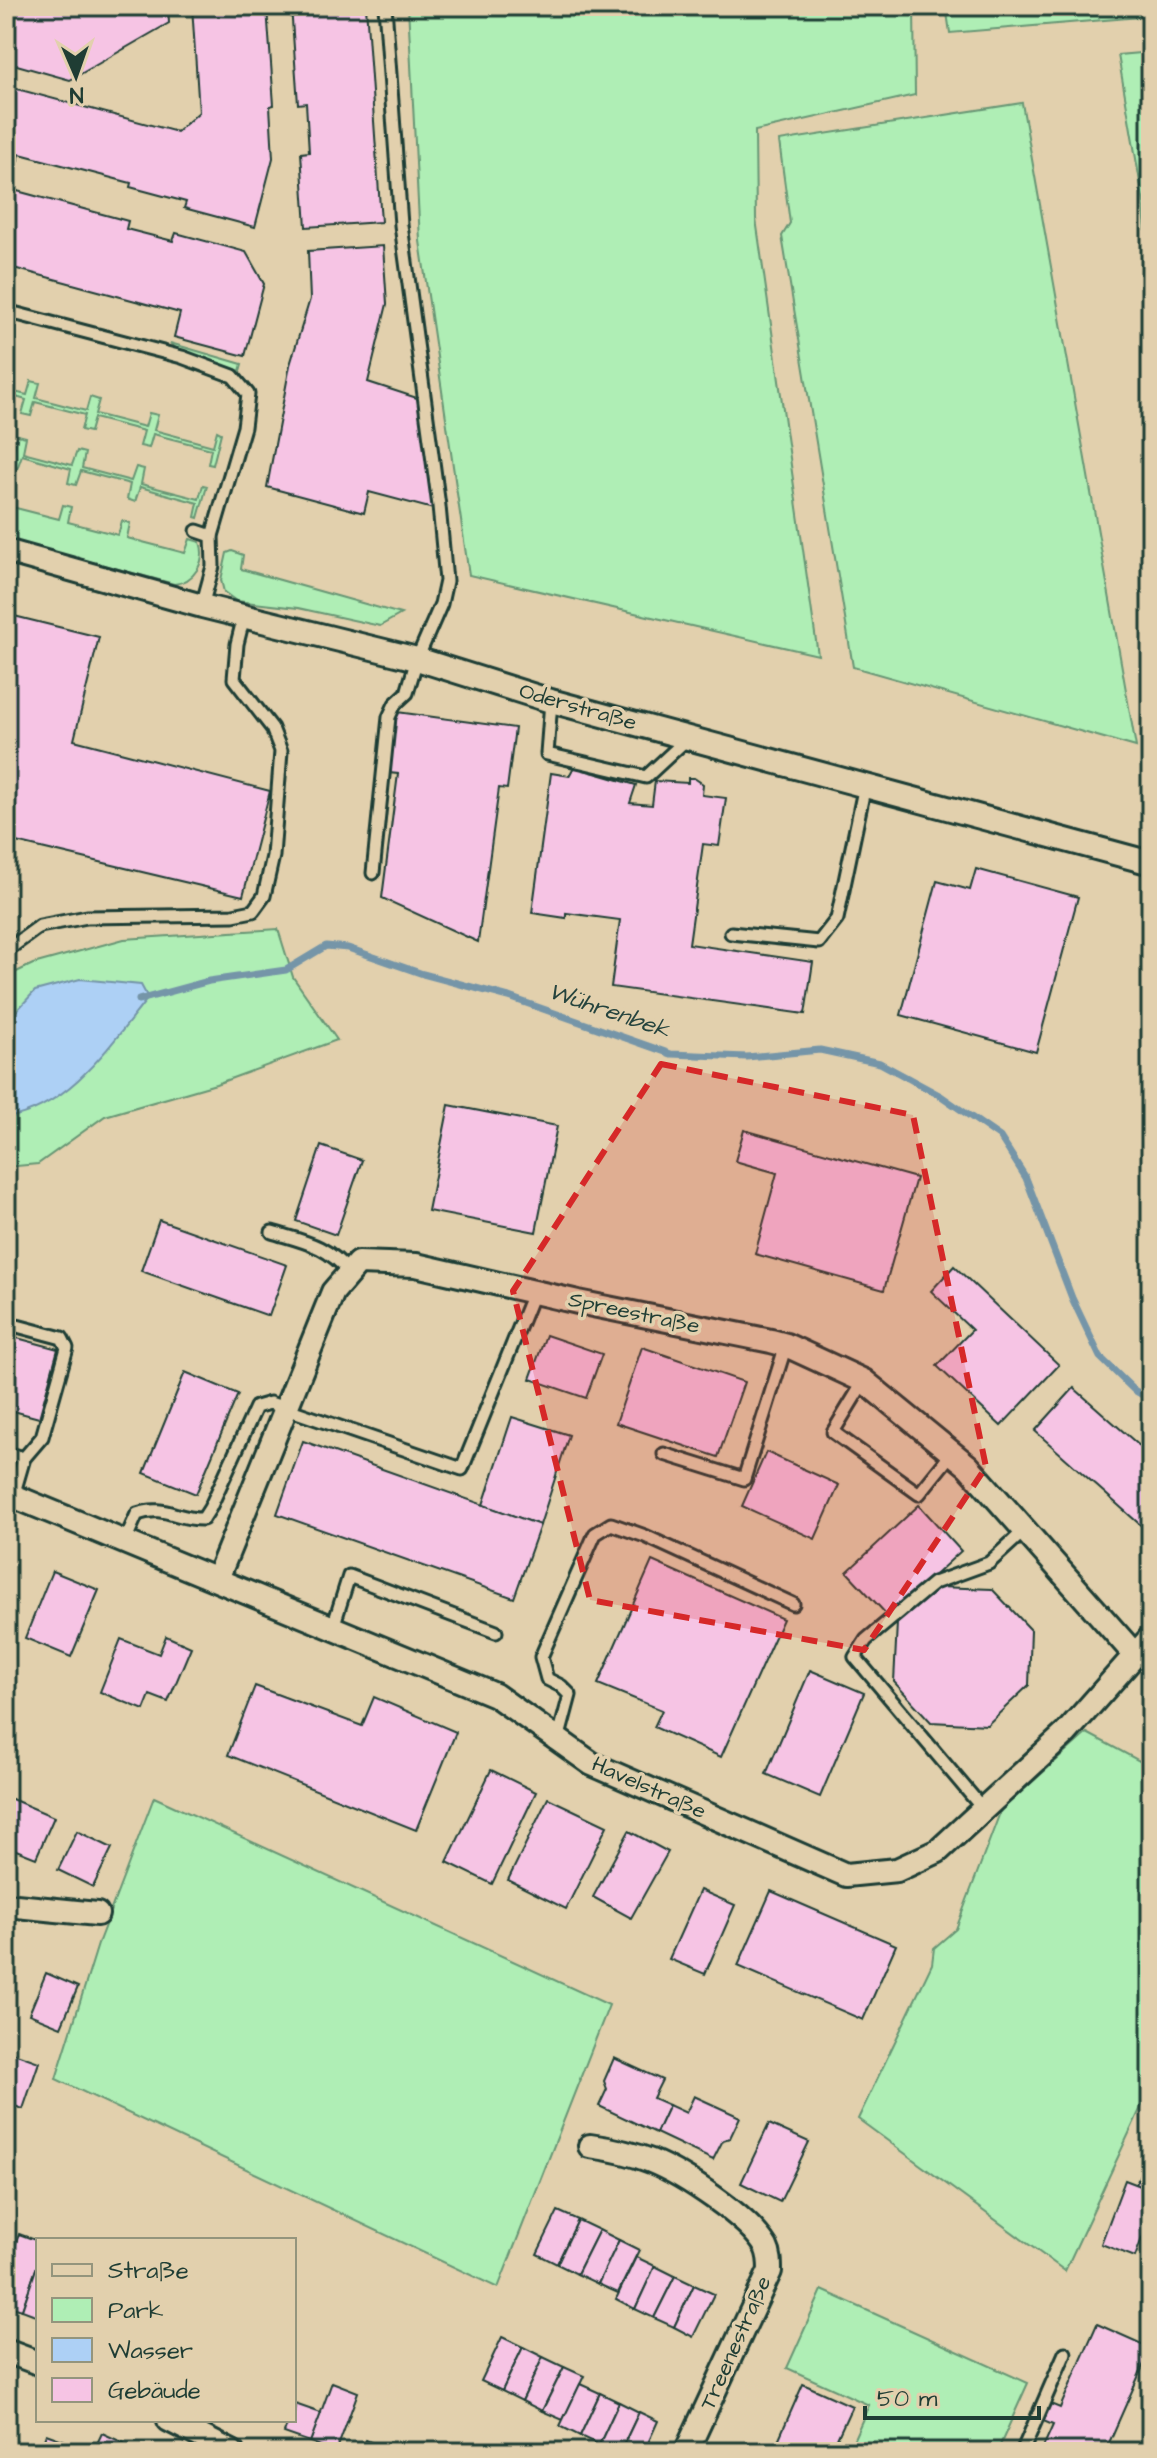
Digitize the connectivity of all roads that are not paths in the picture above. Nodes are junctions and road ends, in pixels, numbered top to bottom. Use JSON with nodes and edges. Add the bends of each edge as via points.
{"nodes":[{"id":1,"x":385,"y":6,"type":"edge"},
{"id":2,"x":6,"y":311,"type":"edge"},
{"id":3,"x":197,"y":531,"type":"dead end"},
{"id":4,"x":212,"y":541,"type":"junction"},
{"id":5,"x":6,"y":551,"type":"edge"},
{"id":6,"x":202,"y":606,"type":"junction"},
{"id":7,"x":244,"y":616,"type":"junction"},
{"id":8,"x":417,"y":659,"type":"junction"},
{"id":9,"x":551,"y":701,"type":"junction"},
{"id":10,"x":688,"y":738,"type":"junction"},
{"id":11,"x":865,"y":785,"type":"junction"},
{"id":12,"x":1151,"y":863,"type":"edge"},
{"id":13,"x":373,"y":873,"type":"dead end"},
{"id":14,"x":731,"y":933,"type":"dead end"},
{"id":15,"x":6,"y":951,"type":"edge"},
{"id":16,"x":272,"y":1232,"type":"dead end"},
{"id":17,"x":350,"y":1273,"type":"junction"},
{"id":18,"x":534,"y":1291,"type":"junction"},
{"id":19,"x":6,"y":1323,"type":"edge"},
{"id":20,"x":786,"y":1345,"type":"junction"},
{"id":21,"x":864,"y":1381,"type":"junction"},
{"id":22,"x":285,"y":1410,"type":"junction"},
{"id":23,"x":6,"y":1453,"type":"edge"},
{"id":24,"x":952,"y":1453,"type":"junction"},
{"id":25,"x":664,"y":1454,"type":"dead end"},
{"id":26,"x":24,"y":1458,"type":"junction"},
{"id":27,"x":9,"y":1494,"type":"edge"},
{"id":28,"x":1025,"y":1530,"type":"junction"},
{"id":29,"x":125,"y":1541,"type":"junction"},
{"id":30,"x":217,"y":1579,"type":"junction"},
{"id":31,"x":793,"y":1604,"type":"dead end"},
{"id":32,"x":333,"y":1627,"type":"junction"},
{"id":33,"x":496,"y":1632,"type":"dead end"},
{"id":34,"x":1151,"y":1637,"type":"edge"},
{"id":35,"x":1136,"y":1656,"type":"junction"},
{"id":36,"x":558,"y":1740,"type":"junction"},
{"id":37,"x":983,"y":1809,"type":"junction"},
{"id":38,"x":6,"y":1905,"type":"edge"},
{"id":39,"x":97,"y":1914,"type":"dead end"},
{"id":40,"x":590,"y":2146,"type":"dead end"},
{"id":41,"x":6,"y":2351,"type":"edge"},
{"id":42,"x":1065,"y":2353,"type":"dead end"},
{"id":43,"x":36,"y":2362,"type":"edge"},
{"id":44,"x":173,"y":2422,"type":"edge"},
{"id":45,"x":232,"y":2452,"type":"edge"},
{"id":46,"x":686,"y":2452,"type":"edge"},
{"id":47,"x":1022,"y":2452,"type":"edge"}],
"edges":[{"from":1,"to":8,"type":"lane","via":[[401,225],[446,581]]},
{"from":2,"to":4,"type":"lane","via":[[182,357],[233,376],[248,394],[244,427]]},
{"from":3,"to":4,"type":"lane"},
{"from":4,"to":6,"type":"lane","via":[[213,566]]},
{"from":5,"to":6,"type":"street","name":"Oderstraße"},
{"from":6,"to":7,"type":"street","name":"Oderstraße"},
{"from":7,"to":8,"type":"street","name":"Oderstraße"},
{"from":7,"to":15,"type":"lane","via":[[234,679],[272,728],[281,751],[273,856],[264,896],[253,911],[233,915],[87,917],[40,926]]},
{"from":8,"to":9,"type":"street","name":"Oderstraße"},
{"from":8,"to":13,"type":"lane","via":[[407,693],[389,717]]},
{"from":9,"to":10,"type":"street","name":"Oderstraße"},
{"from":9,"to":10,"type":"lane","via":[[547,754],[646,777]]},
{"from":10,"to":11,"type":"street","name":"Oderstraße"},
{"from":11,"to":12,"type":"street","name":"Oderstraße"},
{"from":11,"to":14,"type":"lane","via":[[837,919],[819,942]]},
{"from":16,"to":17,"type":"lane","via":[[324,1248]]},
{"from":17,"to":18,"type":"street","name":"Spreestraße","via":[[358,1263],[416,1265]]},
{"from":17,"to":22,"type":"street","via":[[333,1292]]},
{"from":18,"to":20,"type":"street","name":"Spreestraße"},
{"from":18,"to":22,"type":"lane","via":[[462,1469]]},
{"from":19,"to":26,"type":"lane","via":[[62,1338],[67,1348],[42,1437]]},
{"from":20,"to":21,"type":"street","name":"Spreestraße"},
{"from":20,"to":25,"type":"lane","via":[[744,1479]]},
{"from":21,"to":24,"type":"street","name":"Spreestraße"},
{"from":21,"to":24,"type":"lane","via":[[833,1432],[919,1494]]},
{"from":22,"to":29,"type":"lane","via":[[270,1403],[256,1407],[203,1519],[153,1509],[137,1514]]},
{"from":22,"to":30,"type":"street"},
{"from":23,"to":26,"type":"lane"},
{"from":24,"to":28,"type":"street","name":"Spreestraße"},
{"from":26,"to":27,"type":"lane"},
{"from":27,"to":29,"type":"street","name":"Havelstraße"},
{"from":28,"to":35,"type":"street","name":"Spreestraße"},
{"from":28,"to":37,"type":"lane","via":[[989,1563],[934,1583],[866,1640],[855,1657]]},
{"from":29,"to":30,"type":"street","name":"Havelstraße"},
{"from":30,"to":32,"type":"street","name":"Havelstraße"},
{"from":31,"to":36,"type":"lane","via":[[611,1524],[595,1534],[541,1657],[547,1679],[570,1695]]},
{"from":32,"to":33,"type":"lane","via":[[349,1576]]},
{"from":32,"to":36,"type":"street","name":"Havelstraße","via":[[495,1695]]},
{"from":34,"to":35,"type":"street","name":"Havelstraße"},
{"from":35,"to":37,"type":"street","name":"Havelstraße","via":[[1066,1733]]},
{"from":36,"to":37,"type":"street","name":"Havelstraße","via":[[592,1764],[846,1875],[897,1870],[938,1851]]},
{"from":38,"to":39,"type":"street"},
{"from":40,"to":46,"type":"street","name":"Treenestraße","via":[[621,2150],[678,2173],[745,2223],[767,2249],[770,2271]]},
{"from":41,"to":43,"type":"street"},
{"from":42,"to":47,"type":"lane"},
{"from":44,"to":45,"type":"street"}]}
